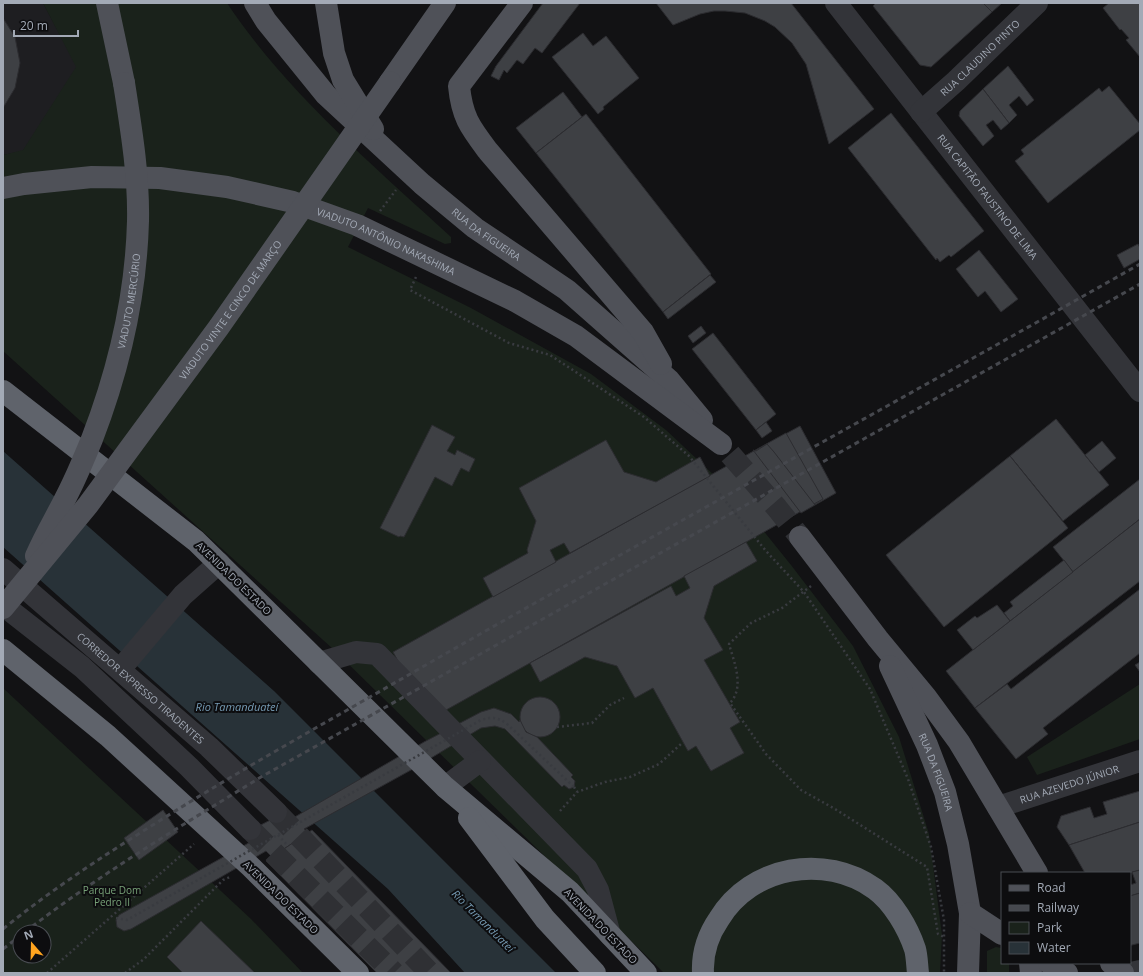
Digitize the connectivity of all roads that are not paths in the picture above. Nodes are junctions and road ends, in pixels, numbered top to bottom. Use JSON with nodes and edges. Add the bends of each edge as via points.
{"nodes":[{"id":1,"x":107,"y":3,"type":"edge"},
{"id":2,"x":255,"y":3,"type":"edge"},
{"id":3,"x":326,"y":3,"type":"edge"},
{"id":4,"x":445,"y":3,"type":"edge"},
{"id":5,"x":522,"y":3,"type":"edge"},
{"id":6,"x":836,"y":3,"type":"edge"},
{"id":7,"x":1037,"y":3,"type":"edge"},
{"id":8,"x":921,"y":112,"type":"junction"},
{"id":9,"x":387,"y":152,"type":"junction"},
{"id":10,"x":3,"y":188,"type":"edge"},
{"id":11,"x":669,"y":380,"type":"junction"},
{"id":12,"x":1140,"y":390,"type":"edge"},
{"id":13,"x":3,"y":391,"type":"edge"},
{"id":14,"x":725,"y":449,"type":"joint"},
{"id":15,"x":800,"y":537,"type":"tunnel mouth"},
{"id":16,"x":219,"y":563,"type":"junction"},
{"id":17,"x":3,"y":569,"type":"edge"},
{"id":18,"x":26,"y":582,"type":"junction"},
{"id":19,"x":3,"y":605,"type":"edge"},
{"id":20,"x":3,"y":608,"type":"edge"},
{"id":21,"x":878,"y":639,"type":"junction"},
{"id":22,"x":3,"y":650,"type":"edge"},
{"id":23,"x":319,"y":662,"type":"junction"},
{"id":24,"x":123,"y":666,"type":"dead end"},
{"id":25,"x":480,"y":761,"type":"junction"},
{"id":26,"x":1140,"y":762,"type":"edge"},
{"id":27,"x":445,"y":787,"type":"junction"},
{"id":28,"x":998,"y":807,"type":"junction"},
{"id":29,"x":276,"y":812,"type":"tunnel mouth"},
{"id":30,"x":250,"y":829,"type":"tunnel mouth"},
{"id":31,"x":1015,"y":836,"type":"junction"},
{"id":32,"x":1019,"y":872,"type":"edge"},
{"id":33,"x":1036,"y":872,"type":"edge"},
{"id":34,"x":970,"y":913,"type":"junction"},
{"id":35,"x":1001,"y":933,"type":"edge"},
{"id":36,"x":610,"y":935,"type":"junction"},
{"id":37,"x":1051,"y":964,"type":"edge"},
{"id":38,"x":1112,"y":964,"type":"edge"},
{"id":39,"x":1140,"y":971,"type":"edge"},
{"id":40,"x":358,"y":973,"type":"edge"},
{"id":41,"x":595,"y":973,"type":"edge"},
{"id":42,"x":646,"y":973,"type":"edge"},
{"id":43,"x":703,"y":973,"type":"edge"},
{"id":44,"x":918,"y":973,"type":"edge"},
{"id":45,"x":968,"y":973,"type":"edge"},
{"id":46,"x":1067,"y":973,"type":"edge"},
{"id":47,"x":1123,"y":973,"type":"edge"},
{"id":48,"x":1131,"y":973,"type":"edge"}],
"edges":[{"from":1,"to":18,"type":"main road","name":"VIADUTO MERCÚRIO","bridge":true,"via":[[124,83],[134,149],[138,220],[133,292],[120,354],[100,417],[70,490],[43,538]]},
{"from":2,"to":9,"type":"main road","name":"RUA DA FIGUEIRA","via":[[266,21],[326,95]]},
{"from":3,"to":9,"type":"main road","via":[[334,53],[343,80]]},
{"from":4,"to":18,"type":"main road","name":"VIADUTO VINTE E CINCO DE MARÇO","bridge":true,"via":[[219,328],[88,505]]},
{"from":5,"to":11,"type":"main road","via":[[460,86],[461,106],[468,125],[643,332]]},
{"from":6,"to":8,"type":"street","name":"RUA CAPITÃO FAUSTINO DE LIMA"},
{"from":7,"to":8,"type":"street","name":"RUA CLAUDINO PINTO"},
{"from":8,"to":12,"type":"street","name":"RUA CAPITÃO FAUSTINO DE LIMA"},
{"from":9,"to":11,"type":"main road","name":"RUA DA FIGUEIRA","via":[[475,228],[567,290]]},
{"from":10,"to":14,"type":"main road","name":"VIADUTO ANTÔNIO NAKASHIMA","bridge":true,"via":[[92,177],[160,178],[227,187],[293,202],[357,225],[515,301],[576,336]]},
{"from":11,"to":14,"type":"main road","name":"RUA DA FIGUEIRA"},
{"from":13,"to":16,"type":"highway","name":"AVENIDA DO ESTADO","via":[[196,541]]},
{"from":15,"to":21,"type":"main road","name":"RUA DA FIGUEIRA"},
{"from":16,"to":23,"type":"highway","name":"AVENIDA DO ESTADO"},
{"from":16,"to":24,"type":"street","via":[[183,595]]},
{"from":17,"to":29,"type":"street","name":"CORREDOR EXPRESSO TIRADENTES","via":[[208,747]]},
{"from":18,"to":20,"type":"main road","name":"VIADUTO VINTE E CINCO DE MARÇO","bridge":true},
{"from":19,"to":30,"type":"street","via":[[82,667]]},
{"from":21,"to":28,"type":"main road","name":"RUA DA FIGUEIRA","via":[[950,729]]},
{"from":21,"to":34,"type":"main road","name":"RUA DA FIGUEIRA","via":[[927,745],[945,792],[958,844]]},
{"from":22,"to":40,"type":"highway","name":"AVENIDA DO ESTADO","via":[[108,736],[251,867]]},
{"from":23,"to":25,"type":"street","via":[[356,652],[377,654]]},
{"from":23,"to":27,"type":"highway","name":"AVENIDA DO ESTADO"},
{"from":25,"to":27,"type":"street"},
{"from":25,"to":36,"type":"street","via":[[587,869],[598,890]]},
{"from":26,"to":28,"type":"street","name":"RUA AZEVEDO JÚNIOR"},
{"from":27,"to":36,"type":"highway","name":"AVENIDA DO ESTADO","via":[[570,892]]},
{"from":27,"to":41,"type":"highway","name":"AVENIDA DO ESTADO","via":[[545,919]]},
{"from":28,"to":31,"type":"main road","name":"RUA DA FIGUEIRA"},
{"from":31,"to":32,"type":"main road"},
{"from":31,"to":33,"type":"main road","name":"RUA DA FIGUEIRA"},
{"from":34,"to":35,"type":"main road"},
{"from":34,"to":45,"type":"main road","name":"RUA DA FIGUEIRA"},
{"from":36,"to":42,"type":"highway","name":"AVENIDA DO ESTADO"},
{"from":37,"to":46,"type":"main road"},
{"from":38,"to":47,"type":"main road"},
{"from":39,"to":48,"type":"street"},
{"from":43,"to":44,"type":"highway","via":[[704,951],[712,929],[739,894],[775,873],[802,868],[825,869],[843,874],[860,880],[876,890],[905,926],[915,950]]}]}
